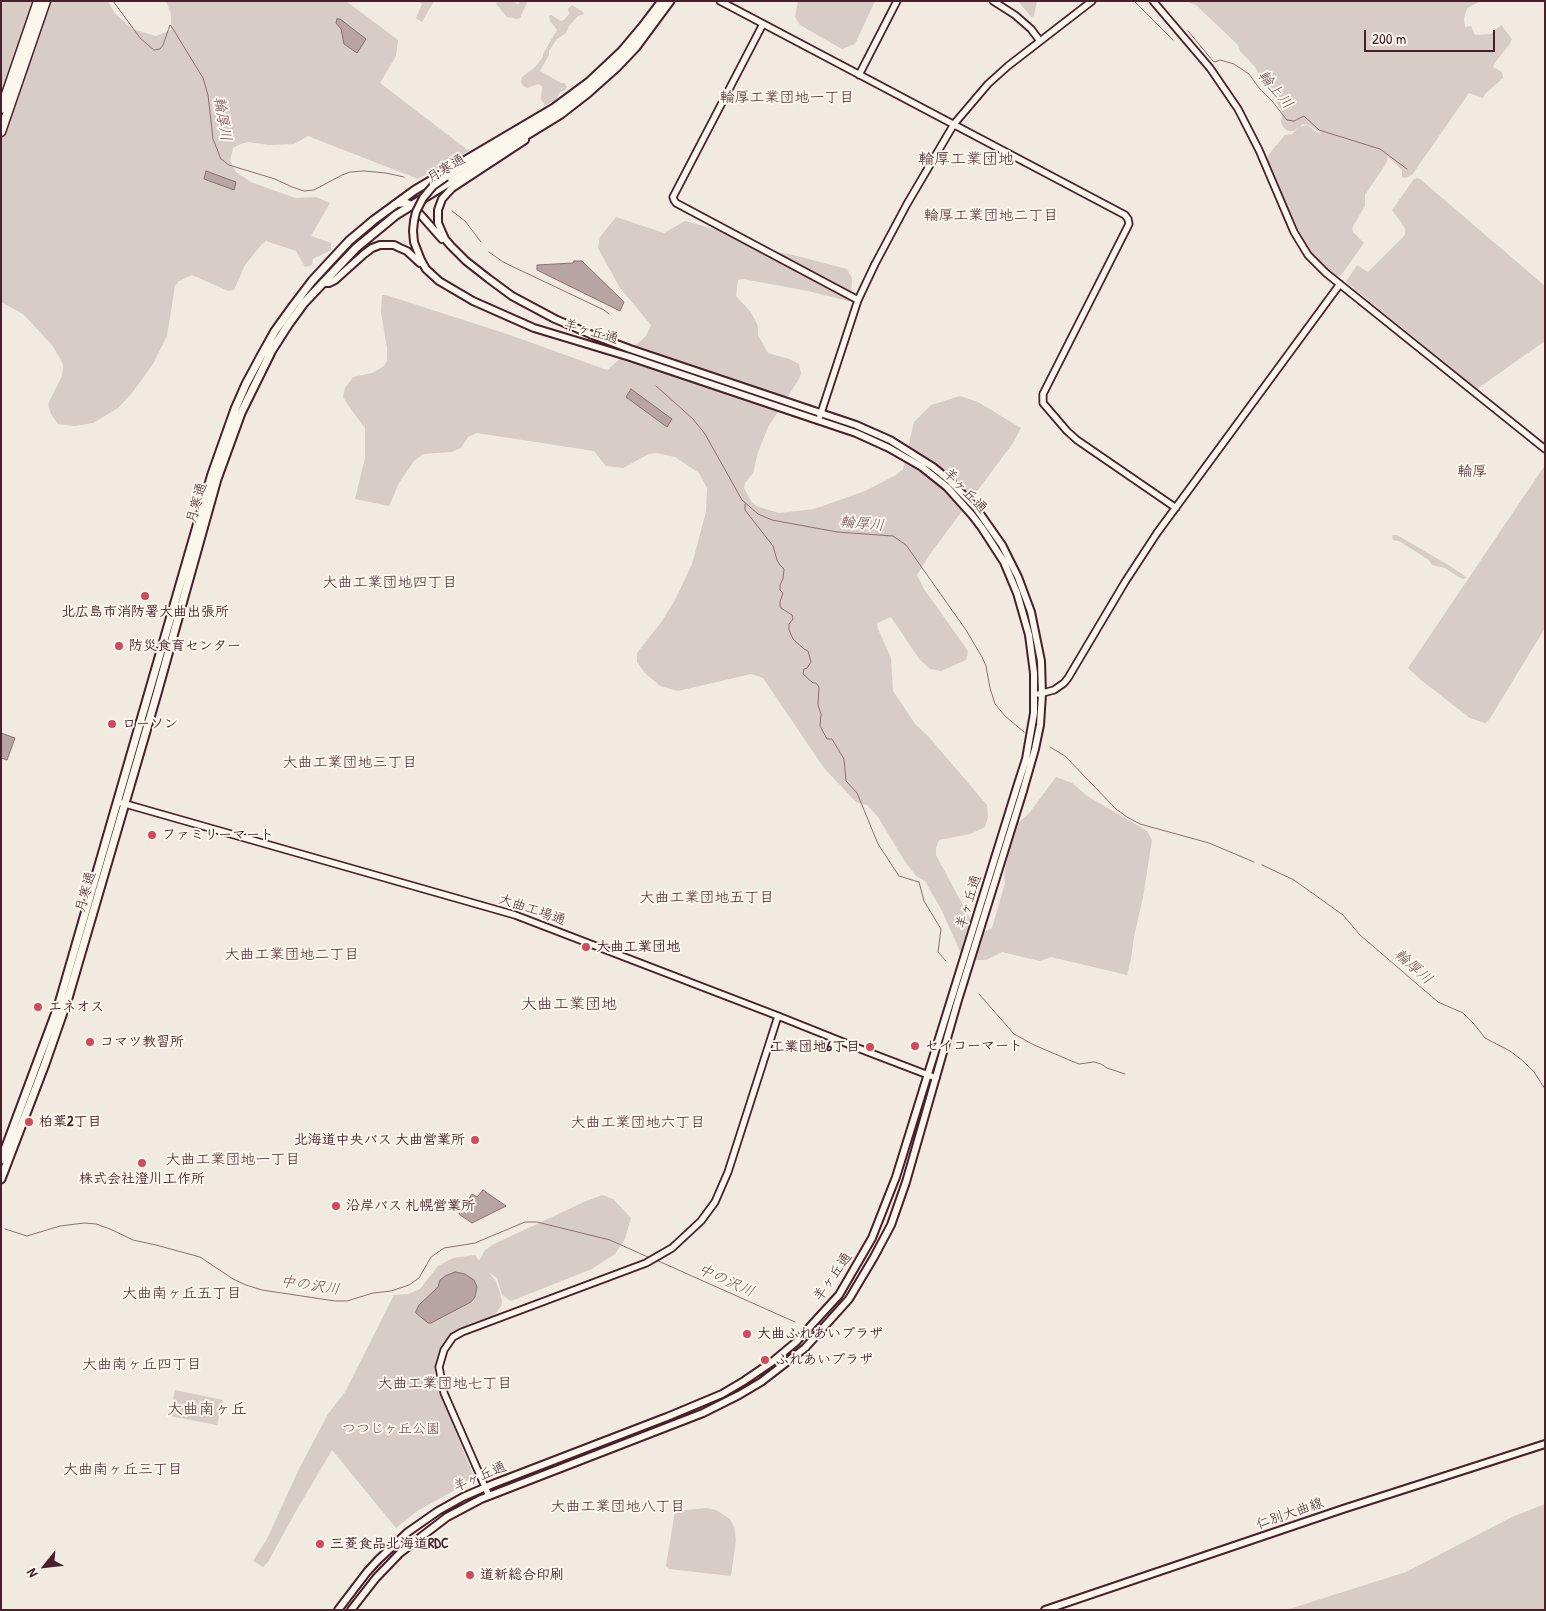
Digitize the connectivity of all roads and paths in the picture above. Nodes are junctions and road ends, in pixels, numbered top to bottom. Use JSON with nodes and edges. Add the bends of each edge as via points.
{"nodes":[{"id":1,"x":38,"y":1,"type":"edge"},
{"id":2,"x":46,"y":1,"type":"edge"},
{"id":3,"x":664,"y":1,"type":"edge"},
{"id":4,"x":670,"y":1,"type":"edge"},
{"id":5,"x":720,"y":1,"type":"edge"},
{"id":6,"x":897,"y":1,"type":"edge"},
{"id":7,"x":993,"y":1,"type":"edge"},
{"id":8,"x":1092,"y":1,"type":"edge"},
{"id":9,"x":1152,"y":1,"type":"edge"},
{"id":10,"x":763,"y":24,"type":"junction"},
{"id":11,"x":1040,"y":41,"type":"junction"},
{"id":12,"x":858,"y":75,"type":"junction"},
{"id":13,"x":1,"y":109,"type":"edge"},
{"id":14,"x":559,"y":115,"type":"junction"},
{"id":15,"x":954,"y":124,"type":"junction"},
{"id":16,"x":1,"y":132,"type":"edge"},
{"id":17,"x":394,"y":204,"type":"junction"},
{"id":18,"x":412,"y":205,"type":"junction"},
{"id":19,"x":451,"y":246,"type":"junction"},
{"id":20,"x":426,"y":269,"type":"junction"},
{"id":21,"x":323,"y":283,"type":"junction"},
{"id":22,"x":1340,"y":284,"type":"junction"},
{"id":23,"x":858,"y":300,"type":"junction"},
{"id":24,"x":821,"y":413,"type":"junction"},
{"id":25,"x":818,"y":421,"type":"junction"},
{"id":26,"x":1545,"y":449,"type":"edge"},
{"id":27,"x":1176,"y":508,"type":"junction"},
{"id":28,"x":1042,"y":694,"type":"junction"},
{"id":29,"x":1034,"y":695,"type":"junction"},
{"id":30,"x":121,"y":802,"type":"junction"},
{"id":31,"x":778,"y":1016,"type":"junction"},
{"id":32,"x":927,"y":1075,"type":"junction"},
{"id":33,"x":936,"y":1078,"type":"junction"},
{"id":34,"x":1,"y":1160,"type":"edge"},
{"id":35,"x":1,"y":1179,"type":"edge"},
{"id":36,"x":1545,"y":1444,"type":"edge"},
{"id":37,"x":485,"y":1487,"type":"junction"},
{"id":38,"x":489,"y":1496,"type":"junction"},
{"id":39,"x":338,"y":1610,"type":"edge"},
{"id":40,"x":352,"y":1610,"type":"edge"},
{"id":41,"x":1045,"y":1610,"type":"edge"}],
"edges":[{"from":1,"to":13,"type":"highway"},
{"from":2,"to":16,"type":"highway"},
{"from":3,"to":17,"type":"highway","name":"月寒通","via":[[622,51],[583,87],[554,108]]},
{"from":3,"to":20,"type":"main road","name":"羊ヶ丘通","bridge":true,"via":[[626,52],[591,84],[546,118],[434,186],[423,198],[416,212],[413,231],[420,260]]},
{"from":4,"to":14,"type":"highway","name":"月寒通","via":[[616,68]]},
{"from":5,"to":10,"type":"street"},
{"from":6,"to":12,"type":"street"},
{"from":7,"to":11,"type":"street","via":[[1015,14]]},
{"from":8,"to":11,"type":"street"},
{"from":9,"to":22,"type":"street","via":[[1228,92],[1248,128],[1294,232],[1308,255]]},
{"from":10,"to":12,"type":"street"},
{"from":10,"to":23,"type":"street","via":[[674,200]]},
{"from":11,"to":15,"type":"street","via":[[988,84]]},
{"from":12,"to":15,"type":"street"},
{"from":14,"to":18,"type":"highway","name":"月寒通"},
{"from":14,"to":19,"type":"main road","name":"羊ヶ丘通","via":[[445,194],[438,216],[440,230]]},
{"from":15,"to":23,"type":"street","via":[[907,204]]},
{"from":15,"to":27,"type":"street","via":[[1128,219],[1129,224],[1042,399],[1077,440]]},
{"from":17,"to":18,"type":"main road"},
{"from":17,"to":30,"type":"highway","name":"月寒通","via":[[349,241],[312,281],[275,331],[246,384],[212,474]]},
{"from":18,"to":19,"type":"main road","name":"羊ヶ丘通"},
{"from":18,"to":21,"type":"highway","name":"月寒通","via":[[356,248]]},
{"from":19,"to":24,"type":"main road","name":"羊ヶ丘通","via":[[489,280],[555,319],[622,346]]},
{"from":20,"to":21,"type":"main road","name":"羊ヶ丘通","via":[[407,251],[380,245],[364,254],[335,280]]},
{"from":20,"to":25,"type":"main road","name":"羊ヶ丘通","via":[[439,281],[473,301],[534,328],[630,356]]},
{"from":21,"to":30,"type":"highway","name":"月寒通","via":[[288,325],[241,413],[217,480],[156,697]]},
{"from":22,"to":26,"type":"street"},
{"from":22,"to":27,"type":"street"},
{"from":23,"to":24,"type":"street"},
{"from":24,"to":25,"type":"street"},
{"from":24,"to":28,"type":"main road","name":"羊ヶ丘通","via":[[890,440],[933,467],[976,508],[1010,560],[1024,593],[1038,642]]},
{"from":25,"to":29,"type":"main road","name":"羊ヶ丘通","via":[[873,440],[922,467],[947,487],[977,521],[1004,562],[1017,593],[1030,635]]},
{"from":27,"to":28,"type":"street","via":[[1125,582],[1064,684]]},
{"from":28,"to":29,"type":"street"},
{"from":28,"to":33,"type":"main road","name":"羊ヶ丘通","via":[[1035,749]]},
{"from":29,"to":32,"type":"main road","name":"羊ヶ丘通","via":[[1026,759]]},
{"from":30,"to":31,"type":"street","name":"大曲工場通","via":[[515,916]]},
{"from":30,"to":34,"type":"highway","name":"月寒通","via":[[58,1006]]},
{"from":30,"to":35,"type":"highway","name":"月寒通","via":[[62,1017]]},
{"from":31,"to":32,"type":"street","name":"大曲工場通"},
{"from":31,"to":37,"type":"street","via":[[728,1172],[701,1222],[672,1248],[646,1262],[462,1332],[453,1337],[444,1350],[439,1367],[442,1387]]},
{"from":32,"to":33,"type":"street","name":"大曲工場通"},
{"from":32,"to":37,"type":"main road","name":"羊ヶ丘通","via":[[896,1177],[864,1255],[839,1295],[796,1342],[772,1362],[722,1394]]},
{"from":33,"to":38,"type":"main road","name":"羊ヶ丘通","via":[[891,1225],[849,1299],[805,1348],[761,1382],[703,1413]]},
{"from":36,"to":41,"type":"main road","name":"仁別大曲線"},
{"from":37,"to":38,"type":"street"},
{"from":37,"to":39,"type":"main road","name":"羊ヶ丘通","via":[[438,1511],[408,1532],[367,1572]]},
{"from":38,"to":40,"type":"main road","name":"羊ヶ丘通","via":[[447,1517],[412,1542],[376,1578]]}]}
